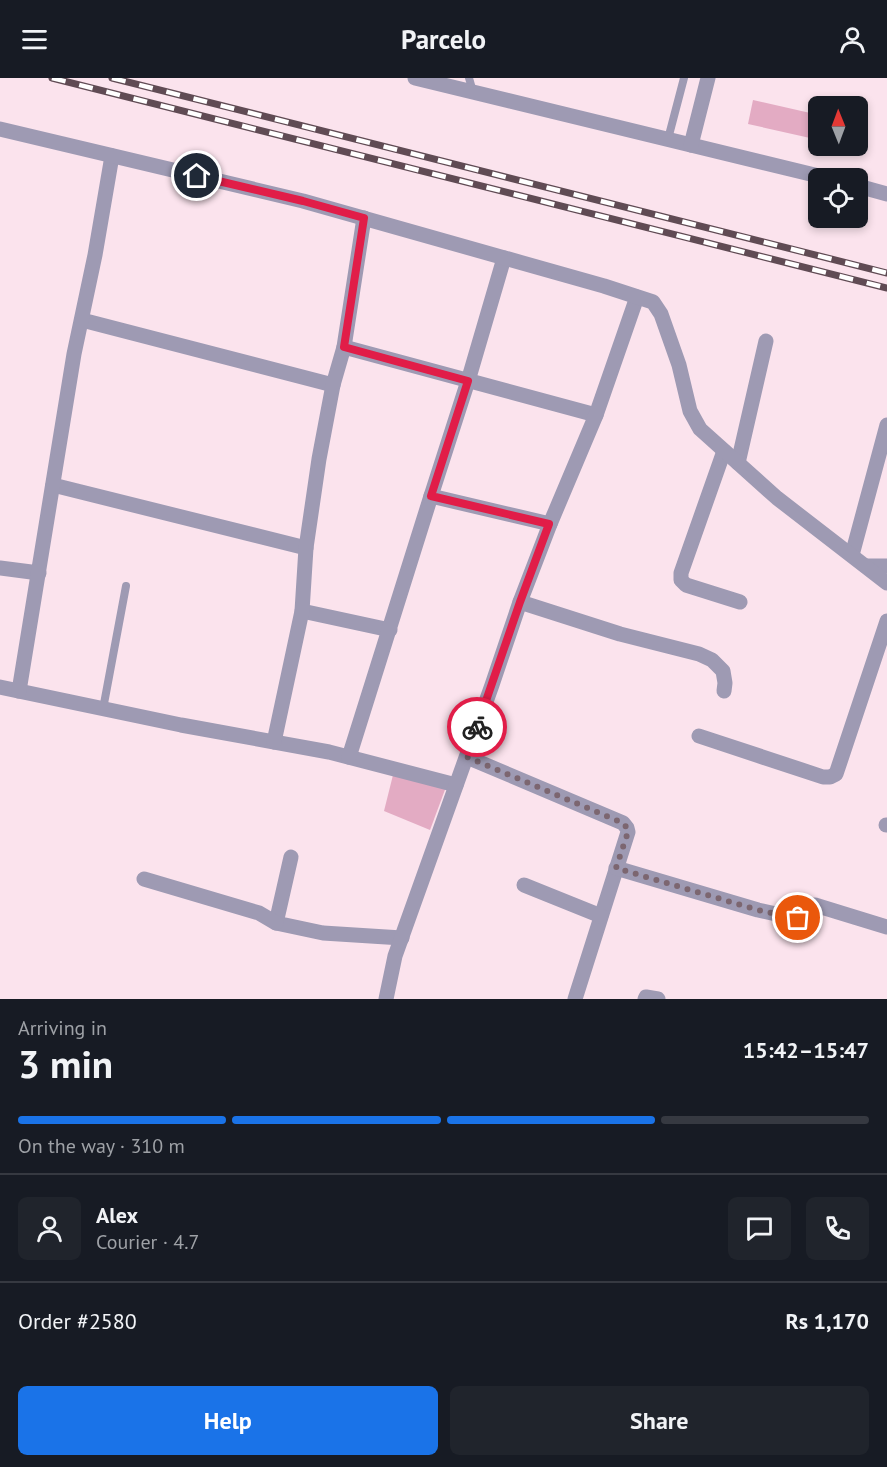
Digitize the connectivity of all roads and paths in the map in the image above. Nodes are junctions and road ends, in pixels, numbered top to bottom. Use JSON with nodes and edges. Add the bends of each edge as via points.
{"nodes":[{"id":1,"x":415,"y":78,"type":"edge"},
{"id":2,"x":684,"y":78,"type":"edge"},
{"id":3,"x":708,"y":78,"type":"edge"},
{"id":4,"x":471,"y":85,"type":"edge"},
{"id":5,"x":0,"y":129,"type":"edge"},
{"id":6,"x":668,"y":139,"type":"junction"},
{"id":7,"x":691,"y":145,"type":"junction"},
{"id":8,"x":112,"y":156,"type":"junction"},
{"id":9,"x":808,"y":173,"type":"edge"},
{"id":10,"x":868,"y":189,"type":"edge"},
{"id":11,"x":887,"y":194,"type":"edge"},
{"id":12,"x":364,"y":218,"type":"junction"},
{"id":13,"x":504,"y":258,"type":"junction"},
{"id":14,"x":637,"y":297,"type":"junction"},
{"id":15,"x":82,"y":320,"type":"junction"},
{"id":16,"x":766,"y":341,"type":"dead end"},
{"id":17,"x":344,"y":347,"type":"junction"},
{"id":18,"x":468,"y":381,"type":"junction"},
{"id":19,"x":333,"y":385,"type":"junction"},
{"id":20,"x":596,"y":415,"type":"junction"},
{"id":21,"x":887,"y":425,"type":"edge"},
{"id":22,"x":724,"y":451,"type":"junction"},
{"id":23,"x":738,"y":463,"type":"junction"},
{"id":24,"x":53,"y":485,"type":"junction"},
{"id":25,"x":431,"y":496,"type":"junction"},
{"id":26,"x":549,"y":524,"type":"junction"},
{"id":27,"x":306,"y":548,"type":"junction"},
{"id":28,"x":852,"y":555,"type":"junction"},
{"id":29,"x":866,"y":566,"type":"junction"},
{"id":30,"x":887,"y":566,"type":"edge"},
{"id":31,"x":0,"y":568,"type":"edge"},
{"id":32,"x":39,"y":573,"type":"junction"},
{"id":33,"x":887,"y":583,"type":"edge"},
{"id":34,"x":126,"y":586,"type":"dead end"},
{"id":35,"x":520,"y":602,"type":"junction"},
{"id":36,"x":740,"y":602,"type":"dead end"},
{"id":37,"x":302,"y":610,"type":"junction"},
{"id":38,"x":887,"y":621,"type":"edge"},
{"id":39,"x":390,"y":630,"type":"junction"},
{"id":40,"x":0,"y":687,"type":"edge"},
{"id":41,"x":19,"y":691,"type":"junction"},
{"id":42,"x":724,"y":691,"type":"dead end"},
{"id":43,"x":103,"y":709,"type":"junction"},
{"id":44,"x":699,"y":736,"type":"dead end"},
{"id":45,"x":274,"y":742,"type":"junction"},
{"id":46,"x":349,"y":757,"type":"junction"},
{"id":47,"x":467,"y":757,"type":"junction"},
{"id":48,"x":456,"y":785,"type":"junction"},
{"id":49,"x":291,"y":857,"type":"dead end"},
{"id":50,"x":616,"y":868,"type":"junction"},
{"id":51,"x":144,"y":879,"type":"dead end"},
{"id":52,"x":524,"y":885,"type":"dead end"},
{"id":53,"x":601,"y":916,"type":"junction"},
{"id":54,"x":276,"y":923,"type":"junction"},
{"id":55,"x":887,"y":927,"type":"edge"},
{"id":56,"x":402,"y":938,"type":"junction"},
{"id":57,"x":386,"y":999,"type":"edge"},
{"id":58,"x":575,"y":999,"type":"edge"},
{"id":59,"x":645,"y":999,"type":"edge"},
{"id":60,"x":658,"y":999,"type":"edge"}],
"edges":[{"from":1,"to":4,"type":"street"},
{"from":2,"to":6,"type":"lane"},
{"from":3,"to":7,"type":"street"},
{"from":4,"to":6,"type":"street"},
{"from":5,"to":8,"type":"street"},
{"from":6,"to":7,"type":"street"},
{"from":7,"to":9,"type":"street"},
{"from":8,"to":12,"type":"street"},
{"from":8,"to":15,"type":"street"},
{"from":10,"to":11,"type":"street"},
{"from":12,"to":13,"type":"street"},
{"from":12,"to":17,"type":"street"},
{"from":13,"to":14,"type":"street"},
{"from":13,"to":18,"type":"street"},
{"from":14,"to":20,"type":"street"},
{"from":14,"to":22,"type":"street","via":[[653,302],[661,314],[690,411],[700,429]]},
{"from":15,"to":19,"type":"street"},
{"from":15,"to":24,"type":"street"},
{"from":16,"to":23,"type":"street"},
{"from":17,"to":18,"type":"street"},
{"from":17,"to":19,"type":"street"},
{"from":18,"to":20,"type":"street"},
{"from":18,"to":25,"type":"street"},
{"from":19,"to":27,"type":"street"},
{"from":20,"to":26,"type":"street"},
{"from":21,"to":28,"type":"street"},
{"from":22,"to":23,"type":"street"},
{"from":22,"to":36,"type":"street","via":[[681,580]]},
{"from":23,"to":28,"type":"street"},
{"from":24,"to":27,"type":"street"},
{"from":24,"to":32,"type":"street"},
{"from":25,"to":26,"type":"street"},
{"from":25,"to":39,"type":"street"},
{"from":26,"to":35,"type":"street"},
{"from":27,"to":37,"type":"street"},
{"from":28,"to":29,"type":"street"},
{"from":29,"to":30,"type":"street"},
{"from":29,"to":33,"type":"street"},
{"from":31,"to":32,"type":"street"},
{"from":32,"to":41,"type":"street"},
{"from":34,"to":43,"type":"lane"},
{"from":35,"to":42,"type":"street","via":[[699,654],[723,671]]},
{"from":35,"to":47,"type":"street"},
{"from":37,"to":39,"type":"street"},
{"from":37,"to":45,"type":"street"},
{"from":38,"to":44,"type":"street","via":[[836,774],[823,777]]},
{"from":39,"to":46,"type":"street"},
{"from":40,"to":41,"type":"street"},
{"from":41,"to":43,"type":"street"},
{"from":43,"to":45,"type":"street"},
{"from":45,"to":46,"type":"street"},
{"from":46,"to":48,"type":"street"},
{"from":47,"to":48,"type":"street"},
{"from":47,"to":50,"type":"street","via":[[623,823],[628,832]]},
{"from":48,"to":56,"type":"street"},
{"from":49,"to":54,"type":"street"},
{"from":50,"to":53,"type":"street"},
{"from":50,"to":55,"type":"street","via":[[794,918],[815,905]]},
{"from":51,"to":54,"type":"street","via":[[259,914]]},
{"from":52,"to":53,"type":"street"},
{"from":53,"to":58,"type":"street"},
{"from":54,"to":56,"type":"street","via":[[323,933]]},
{"from":56,"to":57,"type":"street"},
{"from":59,"to":60,"type":"street"}]}
